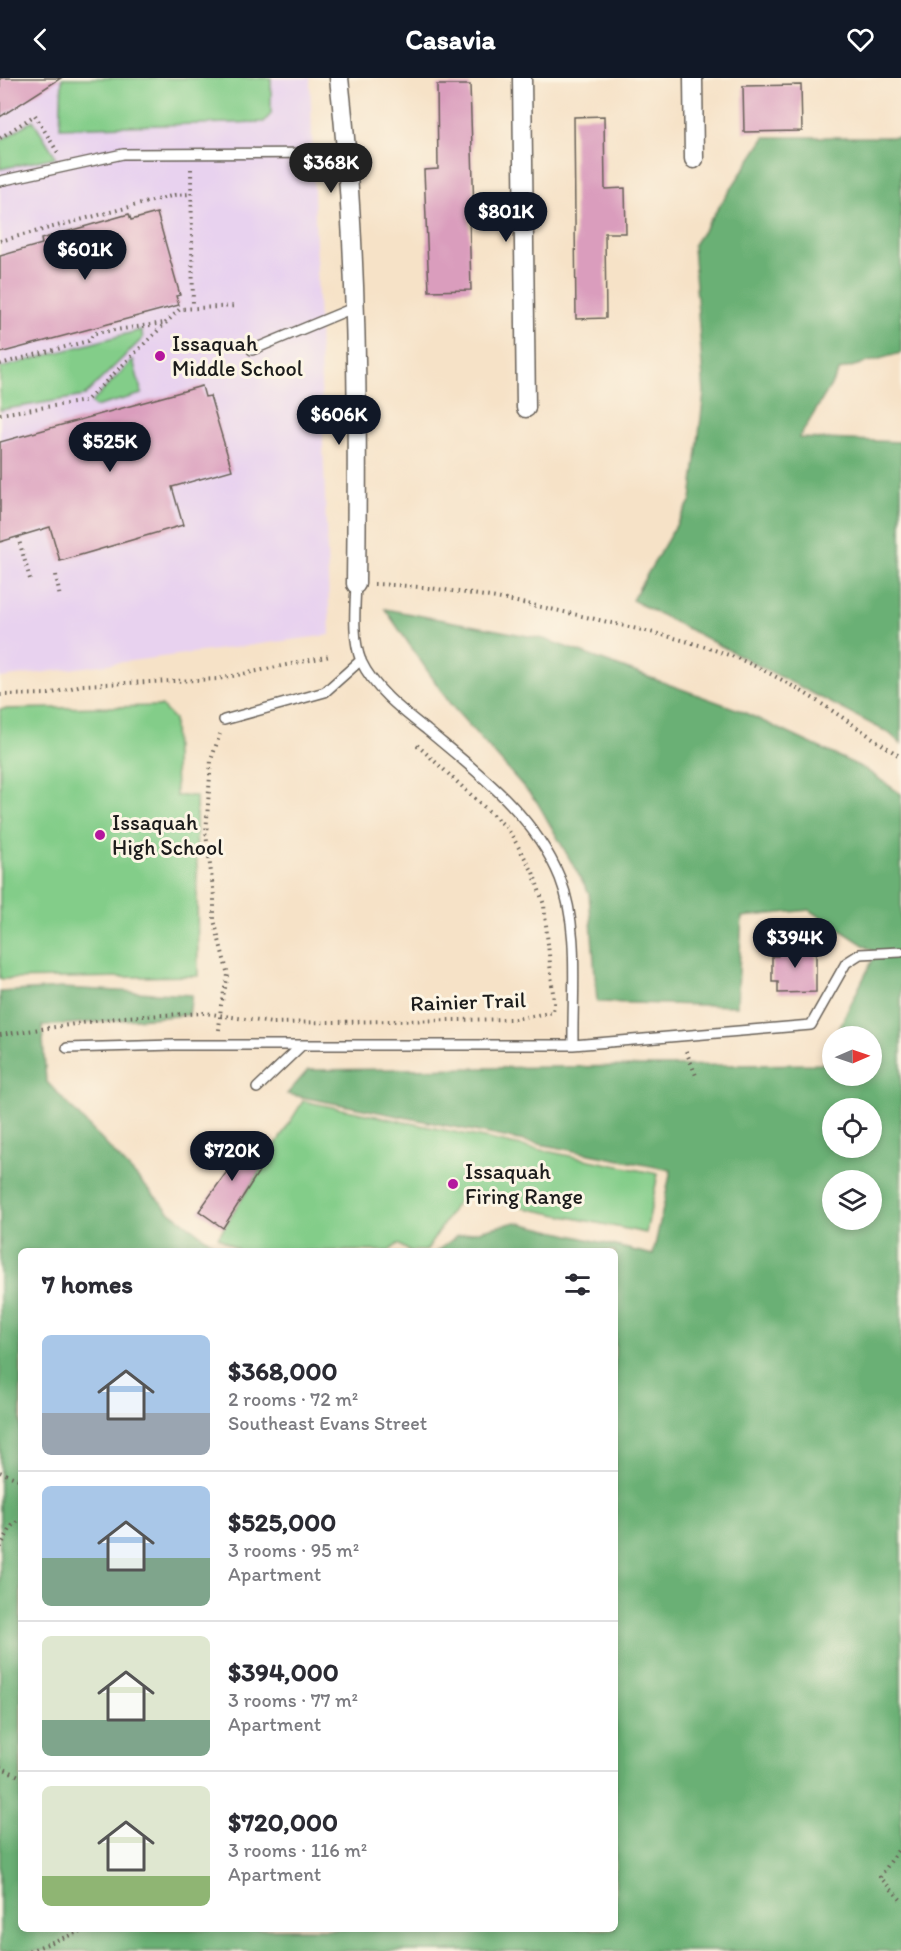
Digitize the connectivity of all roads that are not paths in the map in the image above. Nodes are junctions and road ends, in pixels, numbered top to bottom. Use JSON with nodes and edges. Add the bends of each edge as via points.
{"nodes":[{"id":1,"x":339,"y":78,"type":"edge"},
{"id":2,"x":522,"y":78,"type":"edge"},
{"id":3,"x":693,"y":78,"type":"edge"},
{"id":4,"x":347,"y":153,"type":"junction"},
{"id":5,"x":694,"y":159,"type":"dead end"},
{"id":6,"x":0,"y":181,"type":"edge"},
{"id":7,"x":353,"y":308,"type":"junction"},
{"id":8,"x":252,"y":350,"type":"dead end"},
{"id":9,"x":526,"y":408,"type":"dead end"},
{"id":10,"x":356,"y":584,"type":"joint"},
{"id":11,"x":361,"y":660,"type":"junction"},
{"id":12,"x":224,"y":720,"type":"road end"},
{"id":13,"x":901,"y":952,"type":"edge"},
{"id":14,"x":573,"y":1045,"type":"junction"},
{"id":15,"x":300,"y":1047,"type":"junction"},
{"id":16,"x":67,"y":1048,"type":"dead end"},
{"id":17,"x":257,"y":1088,"type":"dead end"}],
"edges":[{"from":1,"to":4,"type":"street"},
{"from":2,"to":9,"type":"street"},
{"from":3,"to":5,"type":"street"},
{"from":4,"to":6,"type":"lane","via":[[123,154]]},
{"from":4,"to":7,"type":"street"},
{"from":7,"to":8,"type":"lane"},
{"from":7,"to":10,"type":"street"},
{"from":10,"to":11,"type":"lane","via":[[355,624]]},
{"from":11,"to":12,"type":"lane","via":[[325,692]]},
{"from":11,"to":14,"type":"lane","via":[[377,685],[400,709],[494,787],[547,850],[567,901],[572,939]]},
{"from":13,"to":14,"type":"lane","via":[[860,954],[846,963],[811,1025]]},
{"from":14,"to":15,"type":"lane"},
{"from":15,"to":16,"type":"lane"},
{"from":15,"to":17,"type":"lane"}]}
